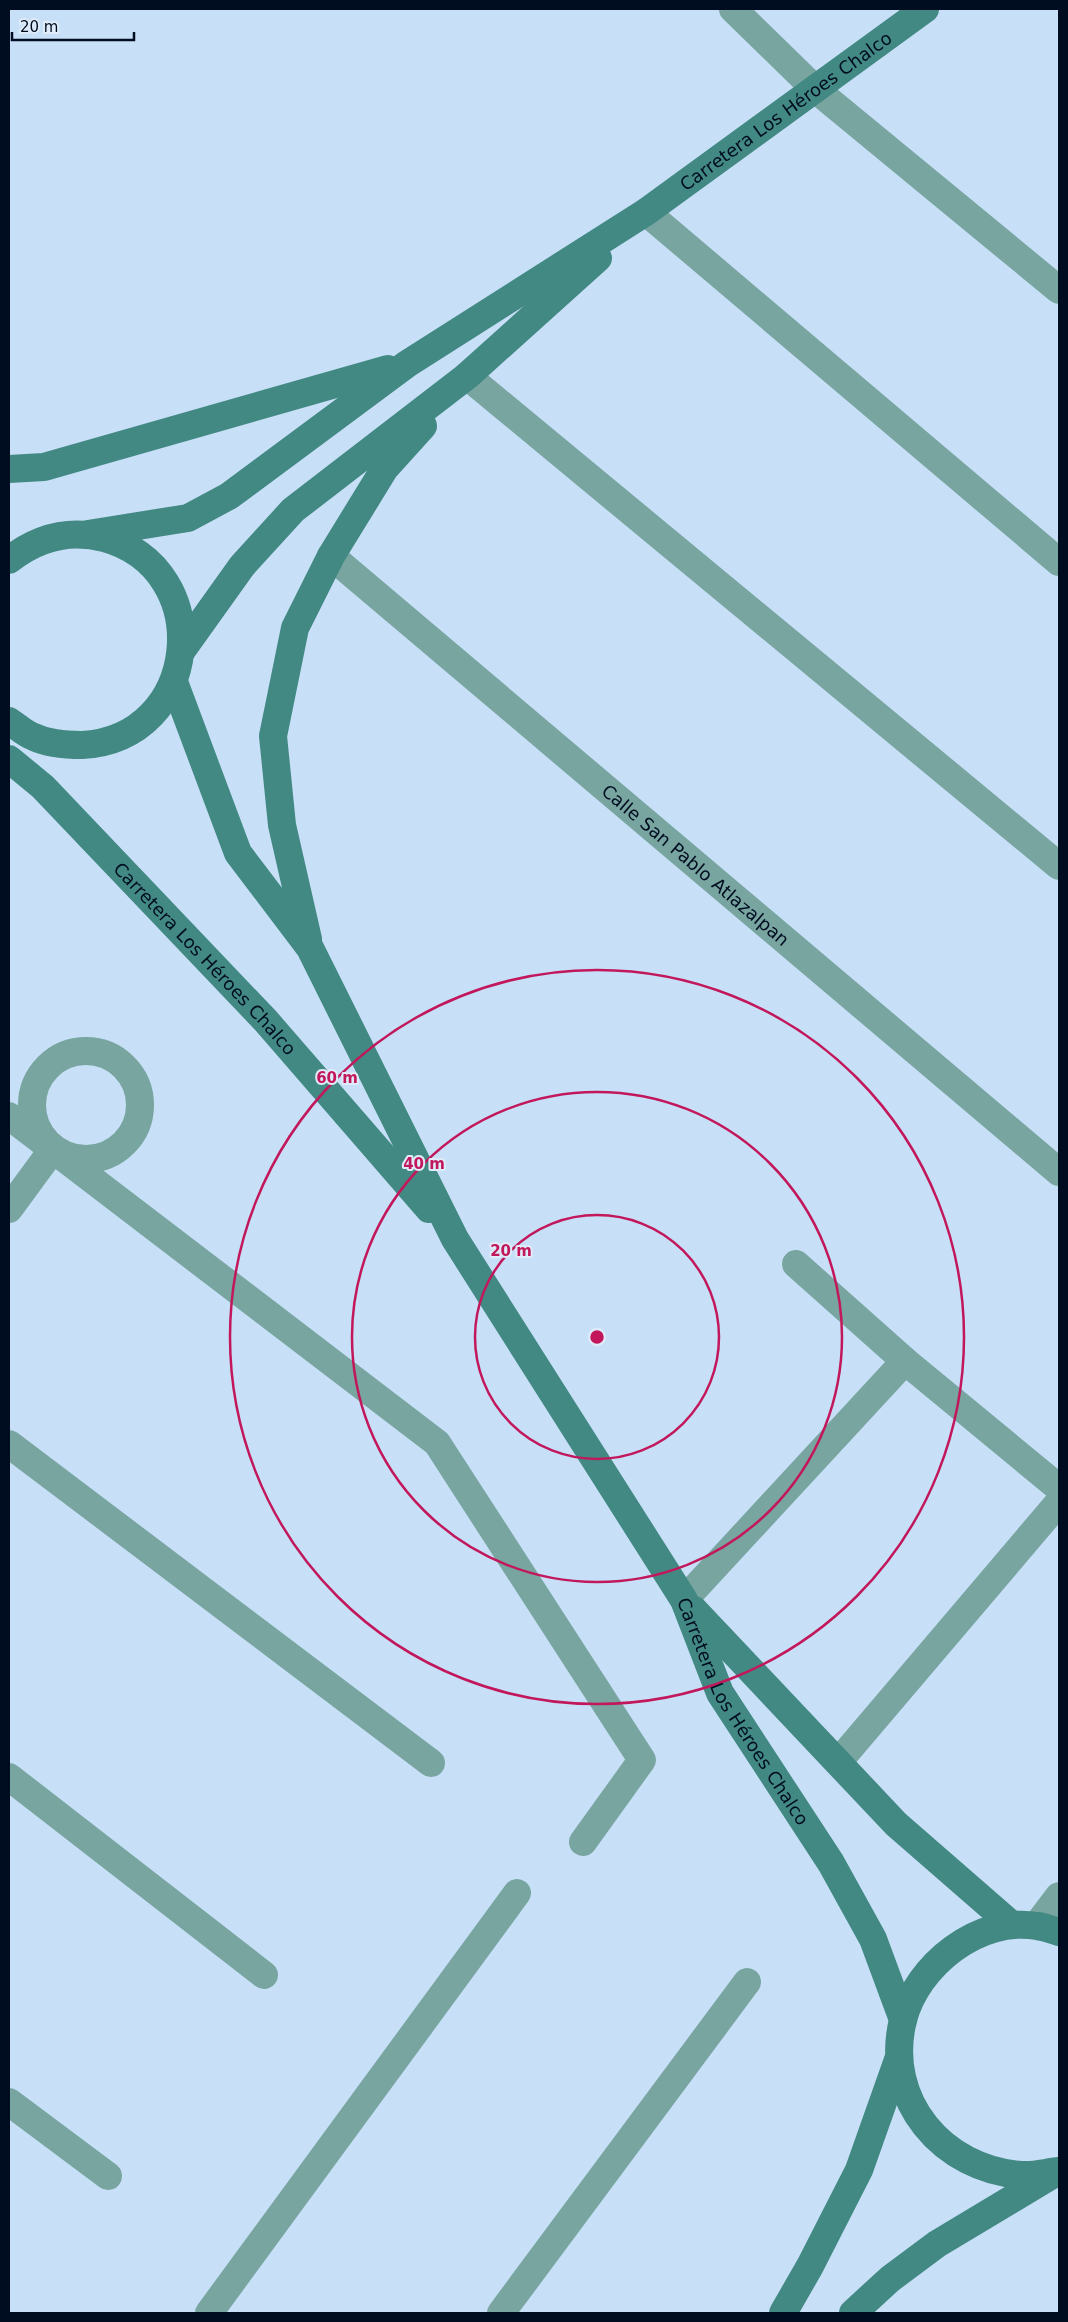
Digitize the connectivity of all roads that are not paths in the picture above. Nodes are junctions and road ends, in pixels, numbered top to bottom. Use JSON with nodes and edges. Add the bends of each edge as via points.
{"nodes":[{"id":1,"x":733,"y":9,"type":"edge"},
{"id":2,"x":925,"y":9,"type":"edge"},
{"id":3,"x":815,"y":89,"type":"junction"},
{"id":4,"x":646,"y":212,"type":"junction"},
{"id":5,"x":1059,"y":290,"type":"edge"},
{"id":6,"x":407,"y":364,"type":"junction"},
{"id":7,"x":467,"y":376,"type":"junction"},
{"id":8,"x":9,"y":469,"type":"edge"},
{"id":9,"x":88,"y":534,"type":"junction"},
{"id":10,"x":14,"y":552,"type":"edge"},
{"id":11,"x":331,"y":556,"type":"junction"},
{"id":12,"x":1059,"y":562,"type":"edge"},
{"id":13,"x":182,"y":650,"type":"junction"},
{"id":14,"x":174,"y":682,"type":"junction"},
{"id":15,"x":9,"y":721,"type":"edge"},
{"id":16,"x":34,"y":738,"type":"junction"},
{"id":17,"x":9,"y":759,"type":"edge"},
{"id":18,"x":43,"y":787,"type":"junction"},
{"id":19,"x":1059,"y":866,"type":"edge"},
{"id":20,"x":310,"y":948,"type":"junction"},
{"id":21,"x":9,"y":1116,"type":"edge"},
{"id":22,"x":53,"y":1149,"type":"junction"},
{"id":23,"x":1059,"y":1172,"type":"edge"},
{"id":24,"x":9,"y":1209,"type":"edge"},
{"id":25,"x":455,"y":1239,"type":"junction"},
{"id":26,"x":796,"y":1264,"type":"dead end"},
{"id":27,"x":905,"y":1361,"type":"junction"},
{"id":28,"x":9,"y":1444,"type":"edge"},
{"id":29,"x":1059,"y":1488,"type":"edge"},
{"id":30,"x":1059,"y":1502,"type":"edge"},
{"id":31,"x":684,"y":1600,"type":"junction"},
{"id":32,"x":839,"y":1762,"type":"junction"},
{"id":33,"x":431,"y":1763,"type":"dead end"},
{"id":34,"x":9,"y":1776,"type":"edge"},
{"id":35,"x":583,"y":1842,"type":"dead end"},
{"id":36,"x":518,"y":1893,"type":"dead end"},
{"id":37,"x":1059,"y":1896,"type":"edge"},
{"id":38,"x":1036,"y":1928,"type":"edge"},
{"id":39,"x":264,"y":1975,"type":"dead end"},
{"id":40,"x":747,"y":1982,"type":"dead end"},
{"id":41,"x":903,"y":2020,"type":"junction"},
{"id":42,"x":899,"y":2055,"type":"junction"},
{"id":43,"x":9,"y":2102,"type":"edge"},
{"id":44,"x":1059,"y":2171,"type":"edge"},
{"id":45,"x":108,"y":2176,"type":"dead end"},
{"id":46,"x":209,"y":2313,"type":"edge"},
{"id":47,"x":501,"y":2313,"type":"edge"},
{"id":48,"x":783,"y":2313,"type":"edge"},
{"id":49,"x":853,"y":2313,"type":"edge"}],
"edges":[{"from":1,"to":3,"type":"street"},
{"from":2,"to":3,"type":"street","name":"Carretera Los Héroes Chalco"},
{"from":3,"to":4,"type":"street","name":"Carretera Los Héroes Chalco"},
{"from":3,"to":5,"type":"street"},
{"from":4,"to":6,"type":"street","name":"Carretera Los Héroes Chalco"},
{"from":4,"to":7,"type":"street","name":"Carretera Los Héroes Chalco"},
{"from":4,"to":12,"type":"street"},
{"from":6,"to":8,"type":"street","via":[[44,467]]},
{"from":6,"to":9,"type":"street","via":[[228,496],[188,518]]},
{"from":7,"to":11,"type":"street","via":[[385,468]]},
{"from":7,"to":13,"type":"street","via":[[293,510],[242,566]]},
{"from":7,"to":19,"type":"street"},
{"from":9,"to":10,"type":"street","via":[[57,535]]},
{"from":9,"to":13,"type":"street","via":[[120,542],[148,560],[168,586],[180,617]]},
{"from":11,"to":20,"type":"street","via":[[295,628],[273,736],[282,825]]},
{"from":11,"to":23,"type":"street","name":"Calle San Pablo Atlazalpan"},
{"from":13,"to":14,"type":"street"},
{"from":14,"to":16,"type":"street","via":[[156,710],[130,731],[100,744],[66,745]]},
{"from":14,"to":20,"type":"street","via":[[238,853]]},
{"from":15,"to":16,"type":"street"},
{"from":16,"to":18,"type":"street"},
{"from":17,"to":18,"type":"street","name":"Carretera Los Héroes Chalco"},
{"from":18,"to":25,"type":"street","name":"Carretera Los Héroes Chalco","via":[[266,1021]]},
{"from":20,"to":25,"type":"street"},
{"from":21,"to":22,"type":"street"},
{"from":22,"to":24,"type":"street"},
{"from":22,"to":35,"type":"street","via":[[437,1443],[642,1760]]},
{"from":25,"to":31,"type":"street"},
{"from":26,"to":27,"type":"street"},
{"from":27,"to":29,"type":"street"},
{"from":27,"to":31,"type":"street"},
{"from":28,"to":33,"type":"street"},
{"from":30,"to":32,"type":"street"},
{"from":31,"to":32,"type":"street","name":"Carretera Los Héroes Chalco"},
{"from":31,"to":41,"type":"street","name":"Carretera Los Héroes Chalco","via":[[720,1694],[830,1863],[873,1939]]},
{"from":32,"to":38,"type":"street","name":"Carretera Los Héroes Chalco","via":[[896,1824]]},
{"from":34,"to":39,"type":"street"},
{"from":36,"to":46,"type":"street"},
{"from":37,"to":38,"type":"street"},
{"from":38,"to":41,"type":"street","via":[[975,1935],[943,1956],[918,1984]]},
{"from":40,"to":47,"type":"street"},
{"from":41,"to":42,"type":"street"},
{"from":42,"to":44,"type":"street","via":[[906,2093],[924,2126],[952,2153],[986,2170],[1023,2176]]},
{"from":42,"to":48,"type":"street","via":[[859,2170]]},
{"from":43,"to":45,"type":"street"},
{"from":44,"to":49,"type":"street","via":[[937,2244],[890,2279]]}]}
